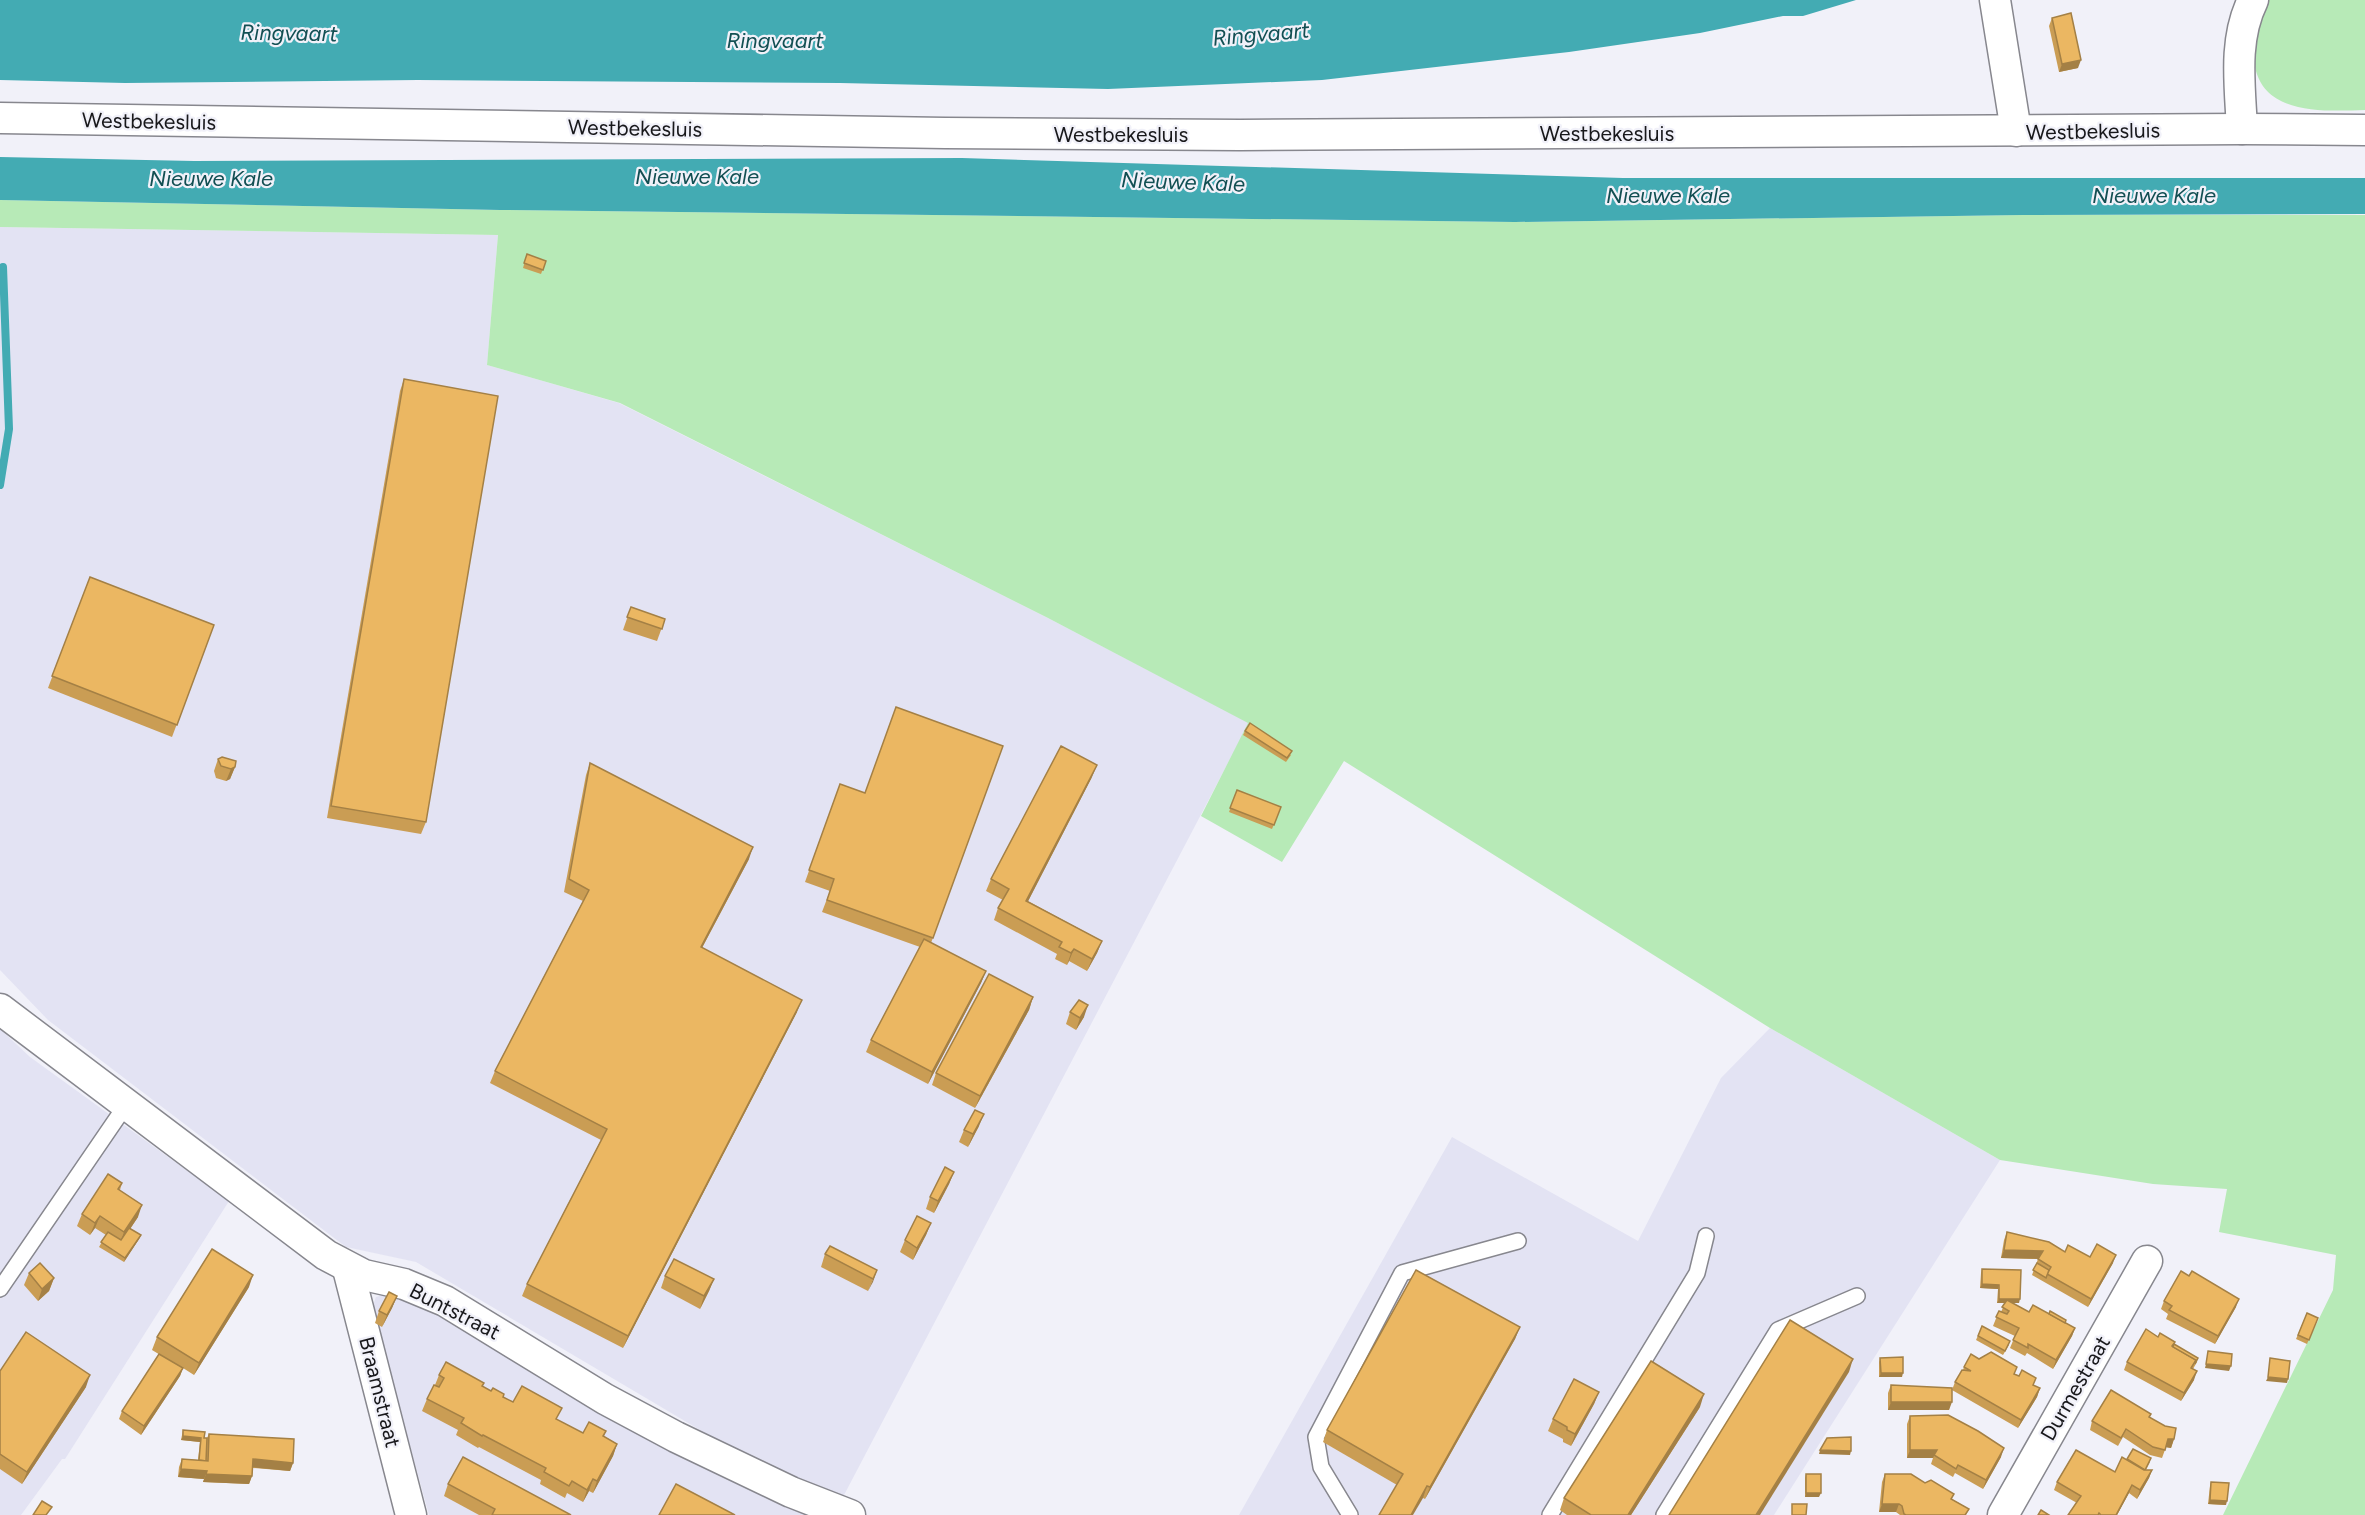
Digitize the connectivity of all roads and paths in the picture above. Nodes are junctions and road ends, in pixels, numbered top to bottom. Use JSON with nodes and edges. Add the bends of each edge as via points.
{"nodes":[{"id":1,"x":1995,"y":0,"type":"edge"},
{"id":2,"x":2253,"y":0,"type":"edge"},
{"id":3,"x":0,"y":118,"type":"edge"},
{"id":4,"x":2242,"y":129,"type":"junction"},
{"id":5,"x":2365,"y":130,"type":"edge"},
{"id":6,"x":2016,"y":131,"type":"junction"},
{"id":7,"x":0,"y":1009,"type":"edge"},
{"id":8,"x":126,"y":1105,"type":"junction"},
{"id":9,"x":1706,"y":1236,"type":"dead end"},
{"id":10,"x":1518,"y":1241,"type":"dead end"},
{"id":11,"x":2147,"y":1261,"type":"dead end"},
{"id":12,"x":348,"y":1269,"type":"junction"},
{"id":13,"x":0,"y":1289,"type":"edge"},
{"id":14,"x":1857,"y":1296,"type":"dead end"},
{"id":15,"x":411,"y":1515,"type":"edge"},
{"id":16,"x":850,"y":1515,"type":"edge"},
{"id":17,"x":1350,"y":1515,"type":"edge"},
{"id":18,"x":1551,"y":1515,"type":"edge"},
{"id":19,"x":1664,"y":1515,"type":"edge"},
{"id":20,"x":2003,"y":1515,"type":"edge"}],
"edges":[{"from":1,"to":6,"type":"street"},
{"from":2,"to":4,"type":"street","via":[[2244,18],[2239,53]]},
{"from":3,"to":6,"type":"street","name":"Westbekesluis","via":[[945,133]]},
{"from":4,"to":5,"type":"street","name":"Westbekesluis"},
{"from":4,"to":6,"type":"street","name":"Westbekesluis"},
{"from":7,"to":8,"type":"street","name":"Buntstraat"},
{"from":8,"to":12,"type":"street","name":"Buntstraat"},
{"from":8,"to":13,"type":"lane"},
{"from":9,"to":18,"type":"lane","via":[[1697,1273]]},
{"from":10,"to":17,"type":"lane","via":[[1402,1273],[1316,1437],[1321,1467]]},
{"from":11,"to":20,"type":"street","name":"Durmestraat"},
{"from":12,"to":15,"type":"street","name":"Braamstraat"},
{"from":12,"to":16,"type":"street","name":"Buntstraat","via":[[404,1284],[445,1301],[605,1399],[676,1437],[781,1488]]},
{"from":14,"to":19,"type":"lane","via":[[1778,1330]]}]}
